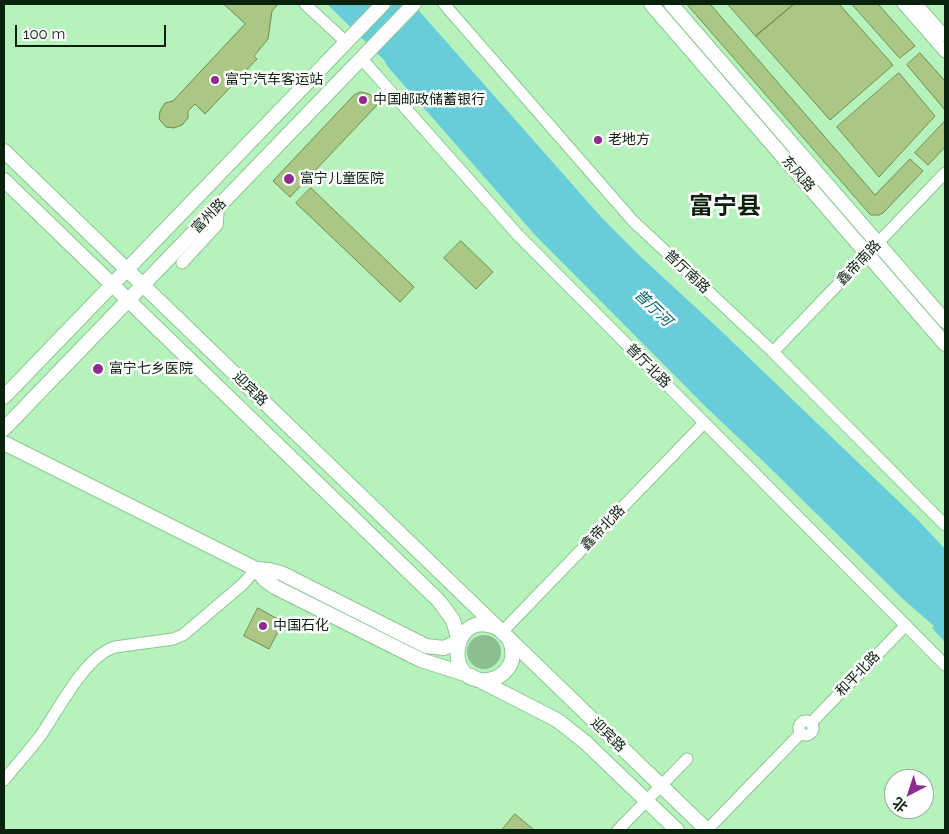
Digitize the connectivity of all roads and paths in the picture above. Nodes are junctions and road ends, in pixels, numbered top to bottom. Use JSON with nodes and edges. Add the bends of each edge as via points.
{"nodes":[{"id":1,"x":305,"y":4,"type":"edge"},
{"id":2,"x":383,"y":4,"type":"edge"},
{"id":3,"x":414,"y":4,"type":"edge"},
{"id":4,"x":444,"y":4,"type":"edge"},
{"id":5,"x":650,"y":4,"type":"edge"},
{"id":6,"x":671,"y":4,"type":"edge"},
{"id":7,"x":903,"y":4,"type":"edge"},
{"id":8,"x":917,"y":4,"type":"edge"},
{"id":9,"x":945,"y":36,"type":"edge"},
{"id":10,"x":346,"y":42,"type":"junction"},
{"id":11,"x":945,"y":52,"type":"edge"},
{"id":12,"x":361,"y":58,"type":"junction"},
{"id":13,"x":4,"y":151,"type":"edge"},
{"id":14,"x":945,"y":173,"type":"edge"},
{"id":15,"x":4,"y":180,"type":"edge"},
{"id":16,"x":219,"y":201,"type":"dead end"},
{"id":17,"x":878,"y":243,"type":"junction"},
{"id":18,"x":867,"y":254,"type":"junction"},
{"id":19,"x":182,"y":263,"type":"dead end"},
{"id":20,"x":127,"y":270,"type":"junction"},
{"id":21,"x":112,"y":285,"type":"junction"},
{"id":22,"x":143,"y":285,"type":"junction"},
{"id":23,"x":128,"y":300,"type":"junction"},
{"id":24,"x":945,"y":321,"type":"edge"},
{"id":25,"x":945,"y":344,"type":"edge"},
{"id":26,"x":773,"y":352,"type":"junction"},
{"id":27,"x":4,"y":397,"type":"edge"},
{"id":28,"x":704,"y":423,"type":"junction"},
{"id":29,"x":4,"y":429,"type":"edge"},
{"id":30,"x":4,"y":443,"type":"edge"},
{"id":31,"x":945,"y":525,"type":"edge"},
{"id":32,"x":256,"y":569,"type":"junction"},
{"id":33,"x":906,"y":625,"type":"junction"},
{"id":34,"x":503,"y":633,"type":"junction"},
{"id":35,"x":459,"y":641,"type":"junction"},
{"id":36,"x":945,"y":665,"type":"edge"},
{"id":37,"x":470,"y":676,"type":"junction"},
{"id":38,"x":687,"y":759,"type":"dead end"},
{"id":39,"x":4,"y":780,"type":"edge"},
{"id":40,"x":618,"y":830,"type":"edge"},
{"id":41,"x":677,"y":830,"type":"edge"},
{"id":42,"x":707,"y":830,"type":"edge"}],
"edges":[{"from":1,"to":10,"type":"street"},
{"from":2,"to":10,"type":"main road","name":"富州路"},
{"from":3,"to":12,"type":"main road","name":"富州路"},
{"from":4,"to":26,"type":"street","name":"普厅南路","via":[[621,208]]},
{"from":5,"to":18,"type":"main road","name":"东风路"},
{"from":6,"to":17,"type":"main road","name":"东风路"},
{"from":7,"to":11,"type":"street"},
{"from":8,"to":9,"type":"street"},
{"from":10,"to":20,"type":"main road","name":"富州路"},
{"from":12,"to":22,"type":"main road","name":"富州路"},
{"from":12,"to":28,"type":"street","name":"普厅北路","via":[[517,234]]},
{"from":13,"to":20,"type":"main road","name":"迎宾路"},
{"from":14,"to":17,"type":"street","name":"鑫帝南路"},
{"from":15,"to":21,"type":"main road","name":"迎宾路"},
{"from":16,"to":19,"type":"street","via":[[217,225]]},
{"from":17,"to":18,"type":"street","name":"鑫帝南路"},
{"from":17,"to":24,"type":"main road","name":"东风路"},
{"from":18,"to":25,"type":"main road","name":"东风路"},
{"from":18,"to":26,"type":"street","name":"鑫帝南路"},
{"from":20,"to":21,"type":"main road","name":"富州路"},
{"from":20,"to":22,"type":"main road","name":"迎宾路"},
{"from":21,"to":23,"type":"main road","name":"迎宾路"},
{"from":21,"to":27,"type":"main road","name":"富州路"},
{"from":22,"to":23,"type":"main road","name":"富州路"},
{"from":22,"to":34,"type":"main road","name":"迎宾路"},
{"from":23,"to":29,"type":"main road","name":"富州路"},
{"from":23,"to":35,"type":"main road","name":"迎宾路","via":[[439,600],[453,620]]},
{"from":26,"to":31,"type":"street","name":"普厅南路"},
{"from":28,"to":33,"type":"street","name":"普厅北路"},
{"from":28,"to":34,"type":"street","name":"鑫帝北路"},
{"from":30,"to":32,"type":"main road"},
{"from":32,"to":35,"type":"main road","via":[[281,574],[426,646],[444,648]]},
{"from":32,"to":37,"type":"main road","via":[[275,587],[420,660]]},
{"from":32,"to":39,"type":"street","via":[[183,635],[110,648],[98,656],[74,683],[40,736]]},
{"from":33,"to":36,"type":"street","name":"普厅北路"},
{"from":33,"to":42,"type":"street","name":"和平北路","via":[[811,723],[811,733],[801,733]]},
{"from":34,"to":35,"type":"main road","via":[[486,624],[473,627]]},
{"from":34,"to":37,"type":"main road","via":[[513,650],[510,664],[502,674],[490,680]]},
{"from":34,"to":42,"type":"main road","name":"迎宾路"},
{"from":35,"to":37,"type":"main road","name":"迎宾路","via":[[458,661]]},
{"from":37,"to":41,"type":"main road","name":"迎宾路","via":[[567,727]]},
{"from":38,"to":40,"type":"street"}]}
